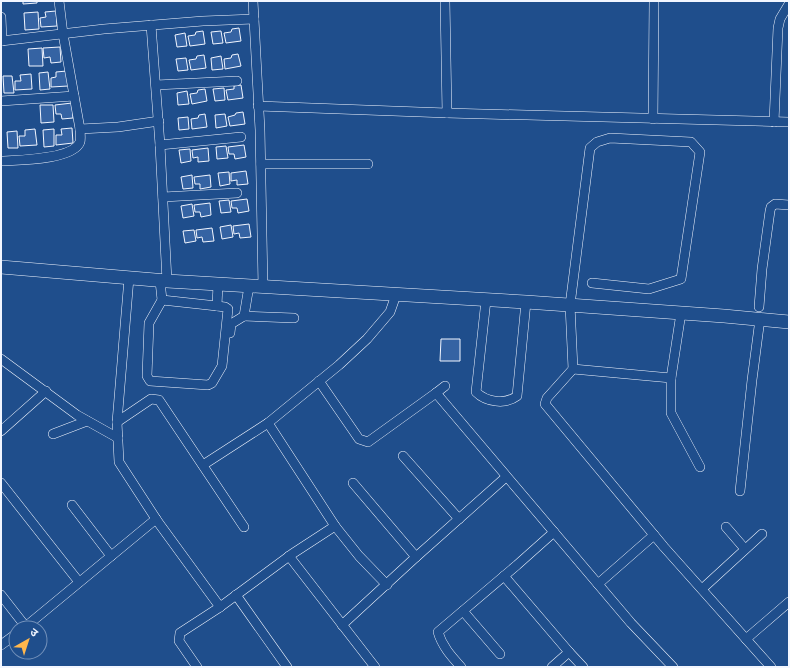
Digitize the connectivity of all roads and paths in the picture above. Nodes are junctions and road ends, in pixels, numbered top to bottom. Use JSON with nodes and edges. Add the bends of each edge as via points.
{"nodes":[{"id":1,"x":59,"y":1,"type":"edge"},
{"id":2,"x":253,"y":1,"type":"edge"},
{"id":3,"x":445,"y":1,"type":"edge"},
{"id":4,"x":654,"y":2,"type":"edge"},
{"id":5,"x":789,"y":4,"type":"edge"},
{"id":6,"x":1,"y":17,"type":"edge"},
{"id":7,"x":254,"y":19,"type":"junction"},
{"id":8,"x":151,"y":25,"type":"junction"},
{"id":9,"x":63,"y":34,"type":"junction"},
{"id":10,"x":2,"y":41,"type":"edge"},
{"id":11,"x":237,"y":82,"type":"dead end"},
{"id":12,"x":156,"y":85,"type":"junction"},
{"id":13,"x":74,"y":96,"type":"junction"},
{"id":14,"x":1,"y":101,"type":"edge"},
{"id":15,"x":258,"y":106,"type":"junction"},
{"id":16,"x":447,"y":113,"type":"junction"},
{"id":17,"x":653,"y":119,"type":"junction"},
{"id":18,"x":159,"y":121,"type":"junction"},
{"id":19,"x":774,"y":122,"type":"junction"},
{"id":20,"x":789,"y":122,"type":"edge"},
{"id":21,"x":80,"y":129,"type":"junction"},
{"id":22,"x":241,"y":137,"type":"dead end"},
{"id":23,"x":160,"y":145,"type":"junction"},
{"id":24,"x":1,"y":161,"type":"edge"},
{"id":25,"x":260,"y":164,"type":"junction"},
{"id":26,"x":368,"y":164,"type":"dead end"},
{"id":27,"x":237,"y":194,"type":"dead end"},
{"id":28,"x":163,"y":197,"type":"junction"},
{"id":29,"x":789,"y":206,"type":"edge"},
{"id":30,"x":1,"y":267,"type":"edge"},
{"id":31,"x":130,"y":278,"type":"junction"},
{"id":32,"x":163,"y":281,"type":"junction"},
{"id":33,"x":592,"y":283,"type":"dead end"},
{"id":34,"x":218,"y":284,"type":"junction"},
{"id":35,"x":249,"y":286,"type":"junction"},
{"id":36,"x":263,"y":287,"type":"junction"},
{"id":37,"x":396,"y":295,"type":"junction"},
{"id":38,"x":162,"y":300,"type":"junction"},
{"id":39,"x":486,"y":300,"type":"junction"},
{"id":40,"x":526,"y":302,"type":"junction"},
{"id":41,"x":570,"y":305,"type":"junction"},
{"id":42,"x":217,"y":306,"type":"junction"},
{"id":43,"x":681,"y":313,"type":"junction"},
{"id":44,"x":759,"y":313,"type":"junction"},
{"id":45,"x":244,"y":316,"type":"junction"},
{"id":46,"x":294,"y":318,"type":"dead end"},
{"id":47,"x":789,"y":322,"type":"edge"},
{"id":48,"x":1,"y":359,"type":"edge"},
{"id":49,"x":573,"y":369,"type":"junction"},
{"id":50,"x":671,"y":378,"type":"junction"},
{"id":51,"x":222,"y":379,"type":"dead end"},
{"id":52,"x":319,"y":381,"type":"junction"},
{"id":53,"x":445,"y":386,"type":"dead end"},
{"id":54,"x":46,"y":391,"type":"junction"},
{"id":55,"x":436,"y":393,"type":"junction"},
{"id":56,"x":88,"y":421,"type":"junction"},
{"id":57,"x":117,"y":422,"type":"junction"},
{"id":58,"x":268,"y":423,"type":"junction"},
{"id":59,"x":1,"y":431,"type":"edge"},
{"id":60,"x":53,"y":434,"type":"dead end"},
{"id":61,"x":118,"y":438,"type":"junction"},
{"id":62,"x":403,"y":456,"type":"dead end"},
{"id":63,"x":203,"y":466,"type":"junction"},
{"id":64,"x":700,"y":467,"type":"dead end"},
{"id":65,"x":506,"y":477,"type":"junction"},
{"id":66,"x":1,"y":483,"type":"edge"},
{"id":67,"x":353,"y":483,"type":"dead end"},
{"id":68,"x":740,"y":491,"type":"dead end"},
{"id":69,"x":72,"y":505,"type":"dead end"},
{"id":70,"x":156,"y":519,"type":"junction"},
{"id":71,"x":459,"y":519,"type":"junction"},
{"id":72,"x":335,"y":526,"type":"junction"},
{"id":73,"x":244,"y":527,"type":"dead end"},
{"id":74,"x":726,"y":527,"type":"dead end"},
{"id":75,"x":554,"y":532,"type":"junction"},
{"id":76,"x":762,"y":534,"type":"dead end"},
{"id":77,"x":654,"y":535,"type":"junction"},
{"id":78,"x":745,"y":549,"type":"junction"},
{"id":79,"x":111,"y":556,"type":"junction"},
{"id":80,"x":289,"y":556,"type":"junction"},
{"id":81,"x":416,"y":557,"type":"junction"},
{"id":82,"x":504,"y":576,"type":"junction"},
{"id":83,"x":79,"y":582,"type":"junction"},
{"id":84,"x":598,"y":584,"type":"junction"},
{"id":85,"x":387,"y":585,"type":"junction"},
{"id":86,"x":702,"y":589,"type":"junction"},
{"id":87,"x":1,"y":595,"type":"edge"},
{"id":88,"x":236,"y":595,"type":"junction"},
{"id":89,"x":789,"y":602,"type":"edge"},
{"id":90,"x":220,"y":607,"type":"junction"},
{"id":91,"x":463,"y":611,"type":"junction"},
{"id":92,"x":20,"y":620,"type":"edge"},
{"id":93,"x":33,"y":620,"type":"edge"},
{"id":94,"x":342,"y":625,"type":"junction"},
{"id":95,"x":746,"y":639,"type":"junction"},
{"id":96,"x":569,"y":652,"type":"junction"},
{"id":97,"x":500,"y":654,"type":"dead end"},
{"id":98,"x":197,"y":667,"type":"edge"},
{"id":99,"x":287,"y":667,"type":"edge"},
{"id":100,"x":375,"y":667,"type":"edge"},
{"id":101,"x":461,"y":667,"type":"edge"},
{"id":102,"x":552,"y":667,"type":"edge"},
{"id":103,"x":583,"y":667,"type":"edge"},
{"id":104,"x":673,"y":667,"type":"edge"},
{"id":105,"x":771,"y":667,"type":"edge"}],
"edges":[{"from":1,"to":9,"type":"street"},
{"from":2,"to":7,"type":"street"},
{"from":3,"to":16,"type":"street"},
{"from":4,"to":17,"type":"street"},
{"from":5,"to":19,"type":"street","via":[[778,28]]},
{"from":6,"to":10,"type":"street"},
{"from":7,"to":8,"type":"street"},
{"from":7,"to":15,"type":"street"},
{"from":8,"to":9,"type":"street"},
{"from":8,"to":12,"type":"street"},
{"from":9,"to":10,"type":"street"},
{"from":9,"to":13,"type":"street"},
{"from":11,"to":12,"type":"street"},
{"from":12,"to":18,"type":"street"},
{"from":13,"to":14,"type":"street"},
{"from":13,"to":21,"type":"street"},
{"from":15,"to":16,"type":"street"},
{"from":15,"to":25,"type":"street"},
{"from":16,"to":17,"type":"street"},
{"from":17,"to":19,"type":"street"},
{"from":18,"to":21,"type":"street"},
{"from":18,"to":23,"type":"street"},
{"from":19,"to":20,"type":"street"},
{"from":21,"to":24,"type":"street","via":[[80,142],[67,153]]},
{"from":22,"to":23,"type":"street"},
{"from":23,"to":28,"type":"street"},
{"from":25,"to":26,"type":"street"},
{"from":25,"to":36,"type":"street"},
{"from":27,"to":28,"type":"street"},
{"from":28,"to":32,"type":"street"},
{"from":29,"to":44,"type":"street","via":[[775,204],[771,207]]},
{"from":30,"to":31,"type":"street"},
{"from":31,"to":32,"type":"street"},
{"from":31,"to":57,"type":"street"},
{"from":32,"to":34,"type":"street"},
{"from":32,"to":38,"type":"street"},
{"from":33,"to":41,"type":"street","via":[[650,289],[681,279],[700,152],[691,142],[610,138],[597,142],[590,148]]},
{"from":34,"to":35,"type":"street"},
{"from":34,"to":42,"type":"street"},
{"from":35,"to":36,"type":"street"},
{"from":35,"to":45,"type":"street"},
{"from":36,"to":37,"type":"street"},
{"from":37,"to":39,"type":"street"},
{"from":37,"to":52,"type":"street","via":[[390,312],[367,339]]},
{"from":38,"to":42,"type":"street"},
{"from":38,"to":42,"type":"street","via":[[149,323],[147,376],[150,381],[208,386],[212,383],[222,366],[228,309]]},
{"from":39,"to":40,"type":"street"},
{"from":39,"to":40,"type":"street","via":[[476,392],[482,398],[491,401],[511,400],[517,396]]},
{"from":40,"to":41,"type":"street"},
{"from":41,"to":43,"type":"street"},
{"from":41,"to":49,"type":"street"},
{"from":43,"to":44,"type":"street"},
{"from":43,"to":50,"type":"street"},
{"from":44,"to":47,"type":"street"},
{"from":44,"to":68,"type":"street"},
{"from":45,"to":46,"type":"street"},
{"from":45,"to":51,"type":"street","via":[[232,324]]},
{"from":48,"to":54,"type":"street"},
{"from":49,"to":50,"type":"street"},
{"from":49,"to":77,"type":"street","via":[[547,398],[545,404]]},
{"from":50,"to":64,"type":"street","via":[[671,413]]},
{"from":52,"to":55,"type":"street","via":[[359,439],[368,442]]},
{"from":52,"to":58,"type":"street"},
{"from":53,"to":55,"type":"street"},
{"from":54,"to":56,"type":"street"},
{"from":54,"to":59,"type":"street"},
{"from":55,"to":65,"type":"street"},
{"from":56,"to":60,"type":"street"},
{"from":56,"to":61,"type":"street"},
{"from":57,"to":61,"type":"street"},
{"from":57,"to":63,"type":"street","via":[[151,399],[159,400]]},
{"from":58,"to":63,"type":"street"},
{"from":58,"to":72,"type":"street"},
{"from":61,"to":70,"type":"street","via":[[119,462]]},
{"from":62,"to":71,"type":"street"},
{"from":63,"to":73,"type":"street"},
{"from":65,"to":71,"type":"street"},
{"from":65,"to":75,"type":"street"},
{"from":66,"to":83,"type":"street"},
{"from":67,"to":81,"type":"street"},
{"from":69,"to":79,"type":"street"},
{"from":70,"to":79,"type":"street"},
{"from":70,"to":90,"type":"street"},
{"from":71,"to":81,"type":"street"},
{"from":72,"to":80,"type":"street"},
{"from":72,"to":85,"type":"street"},
{"from":74,"to":78,"type":"street"},
{"from":75,"to":82,"type":"street"},
{"from":75,"to":84,"type":"street"},
{"from":76,"to":78,"type":"street"},
{"from":77,"to":84,"type":"street"},
{"from":77,"to":86,"type":"street"},
{"from":78,"to":86,"type":"street"},
{"from":79,"to":83,"type":"street"},
{"from":80,"to":88,"type":"street"},
{"from":80,"to":94,"type":"street"},
{"from":81,"to":85,"type":"street"},
{"from":82,"to":91,"type":"street"},
{"from":82,"to":96,"type":"street"},
{"from":83,"to":93,"type":"street"},
{"from":84,"to":104,"type":"street"},
{"from":85,"to":94,"type":"street"},
{"from":86,"to":95,"type":"street"},
{"from":87,"to":92,"type":"street"},
{"from":88,"to":90,"type":"street"},
{"from":88,"to":99,"type":"street"},
{"from":89,"to":95,"type":"street"},
{"from":90,"to":98,"type":"street","via":[[180,633],[179,641]]},
{"from":91,"to":97,"type":"street"},
{"from":91,"to":101,"type":"street","via":[[438,632],[440,640]]},
{"from":94,"to":100,"type":"street"},
{"from":95,"to":105,"type":"street"},
{"from":96,"to":102,"type":"street"},
{"from":96,"to":103,"type":"street"}]}
